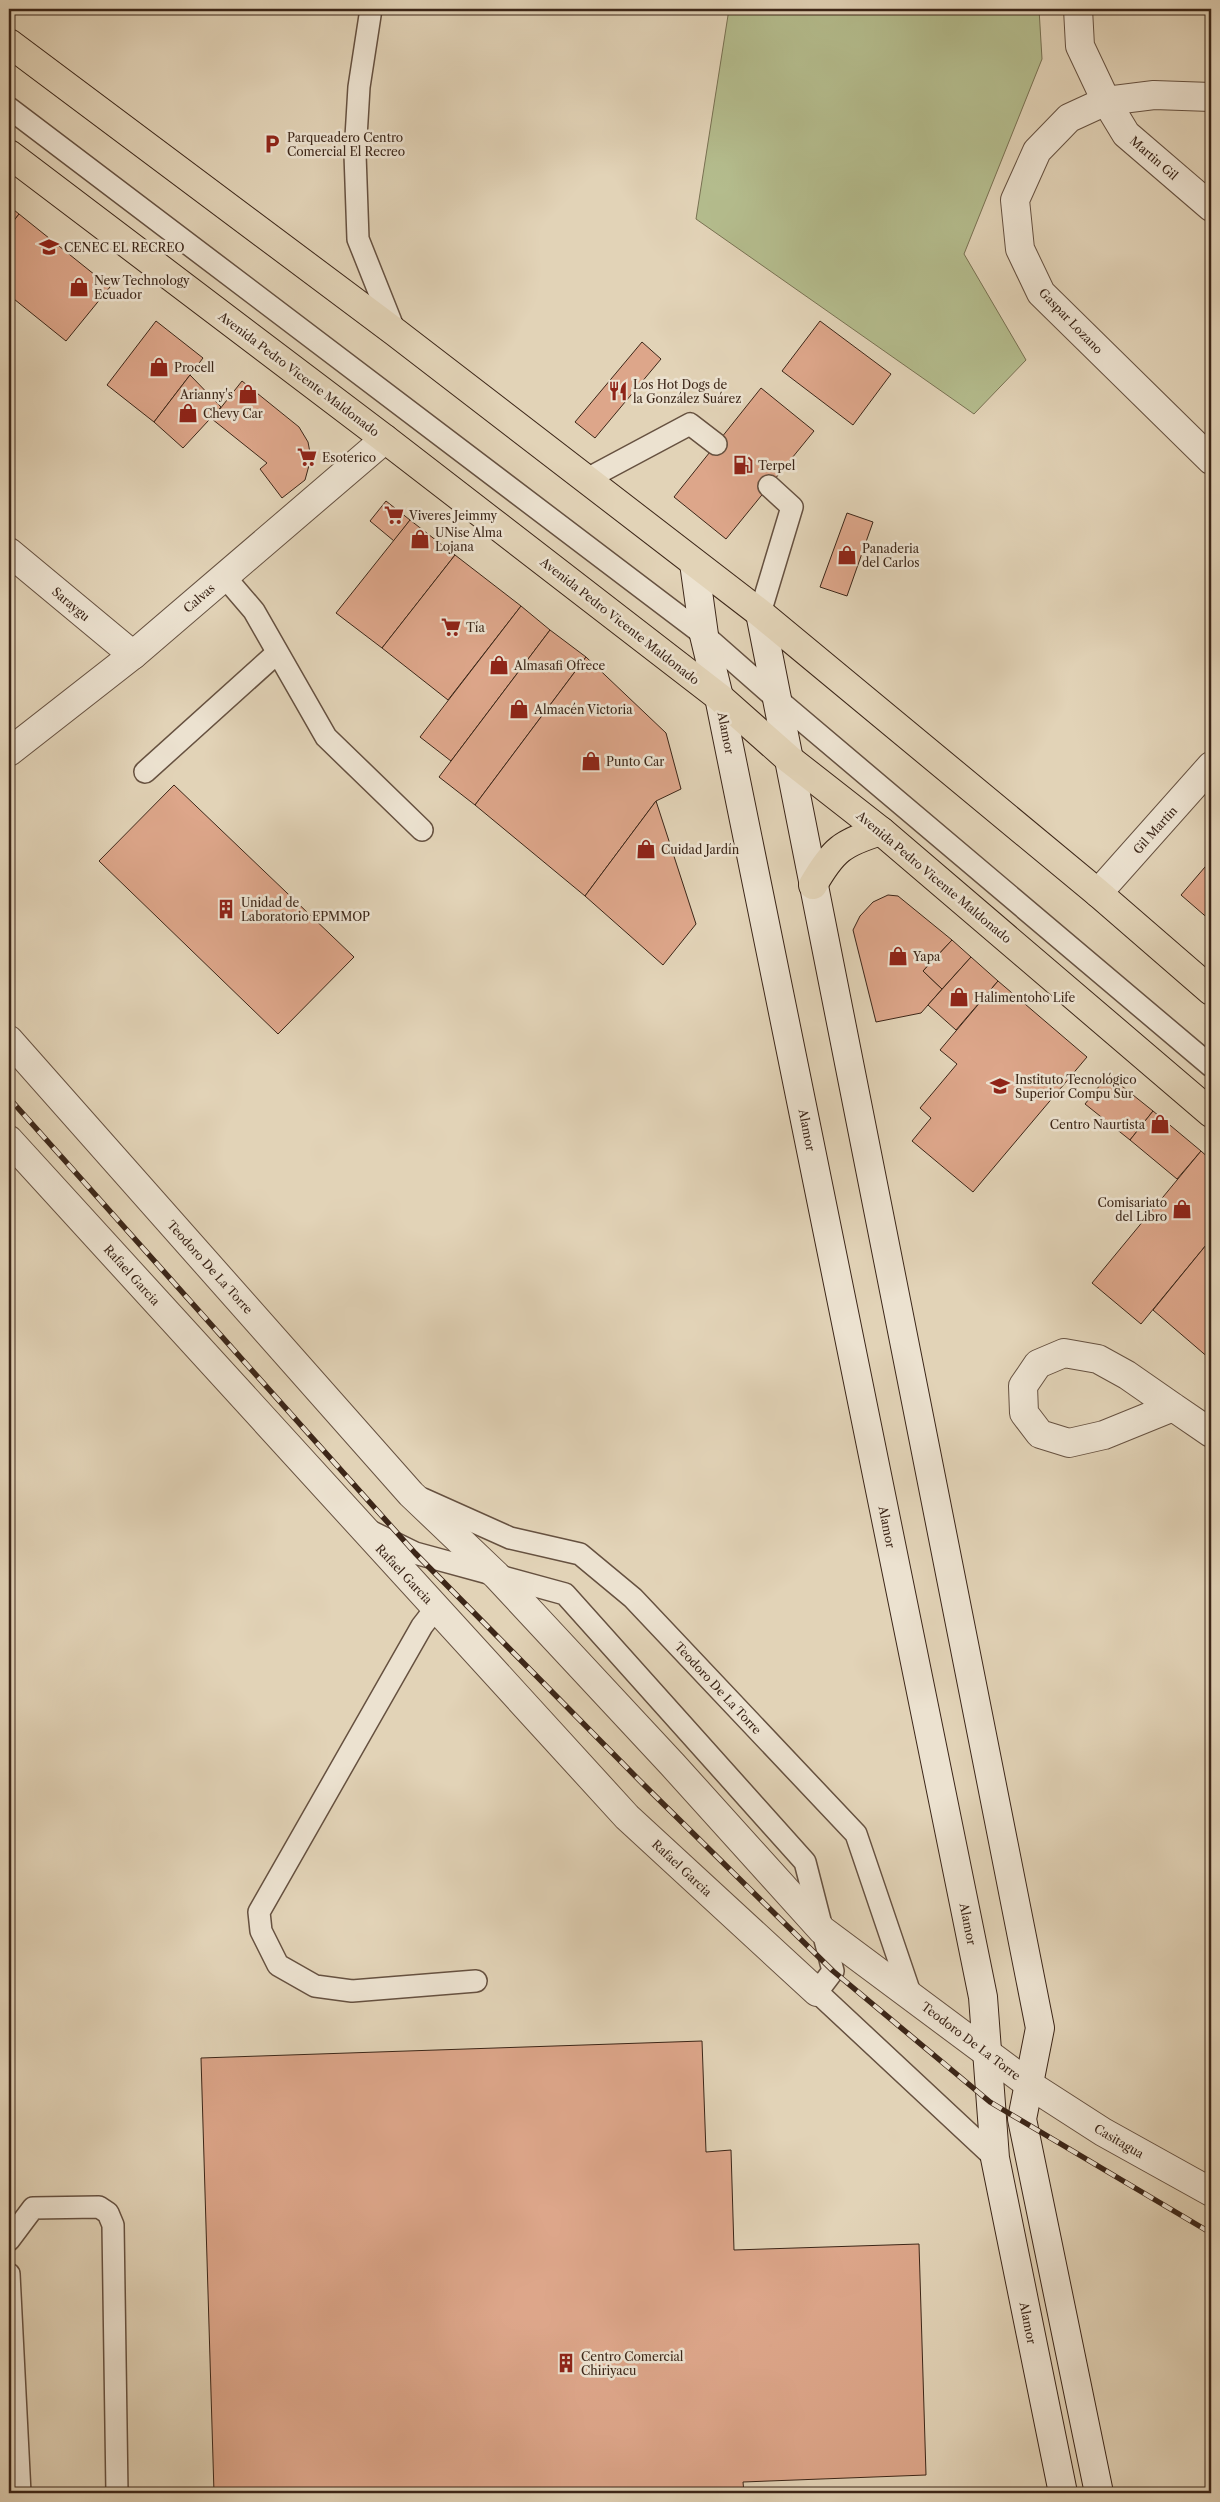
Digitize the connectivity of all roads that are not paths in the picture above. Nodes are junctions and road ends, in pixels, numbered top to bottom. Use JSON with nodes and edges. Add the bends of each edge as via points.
{"nodes":[{"id":1,"x":371,"y":9,"type":"edge"},
{"id":2,"x":1078,"y":9,"type":"edge"},
{"id":3,"x":9,"y":43,"type":"edge"},
{"id":4,"x":1211,"y":97,"type":"edge"},
{"id":5,"x":1106,"y":101,"type":"junction"},
{"id":6,"x":9,"y":108,"type":"edge"},
{"id":7,"x":9,"y":154,"type":"edge"},
{"id":8,"x":1211,"y":208,"type":"edge"},
{"id":9,"x":395,"y":332,"type":"junction"},
{"id":10,"x":384,"y":438,"type":"junction"},
{"id":11,"x":716,"y":444,"type":"dead end"},
{"id":12,"x":1211,"y":460,"type":"edge"},
{"id":13,"x":587,"y":479,"type":"junction"},
{"id":14,"x":769,"y":486,"type":"dead end"},
{"id":15,"x":9,"y":552,"type":"edge"},
{"id":16,"x":694,"y":563,"type":"junction"},
{"id":17,"x":224,"y":576,"type":"junction"},
{"id":18,"x":760,"y":613,"type":"junction"},
{"id":19,"x":704,"y":635,"type":"junction"},
{"id":20,"x":277,"y":652,"type":"junction"},
{"id":21,"x":133,"y":655,"type":"junction"},
{"id":22,"x":719,"y":697,"type":"junction"},
{"id":23,"x":778,"y":700,"type":"junction"},
{"id":24,"x":9,"y":752,"type":"edge"},
{"id":25,"x":789,"y":759,"type":"junction"},
{"id":26,"x":1211,"y":766,"type":"edge"},
{"id":27,"x":145,"y":772,"type":"dead end"},
{"id":28,"x":422,"y":830,"type":"dead end"},
{"id":29,"x":881,"y":830,"type":"junction"},
{"id":30,"x":814,"y":885,"type":"junction"},
{"id":31,"x":1098,"y":893,"type":"junction"},
{"id":32,"x":1211,"y":992,"type":"edge"},
{"id":33,"x":9,"y":1040,"type":"edge"},
{"id":34,"x":1211,"y":1066,"type":"edge"},
{"id":35,"x":1211,"y":1113,"type":"edge"},
{"id":36,"x":9,"y":1140,"type":"edge"},
{"id":37,"x":1173,"y":1407,"type":"junction"},
{"id":38,"x":1211,"y":1433,"type":"edge"},
{"id":39,"x":412,"y":1494,"type":"junction"},
{"id":40,"x":362,"y":1528,"type":"junction"},
{"id":41,"x":496,"y":1575,"type":"junction"},
{"id":42,"x":436,"y":1608,"type":"junction"},
{"id":43,"x":822,"y":1930,"type":"junction"},
{"id":44,"x":476,"y":1981,"type":"dead end"},
{"id":45,"x":817,"y":1992,"type":"junction"},
{"id":46,"x":911,"y":1996,"type":"junction"},
{"id":47,"x":989,"y":2056,"type":"junction"},
{"id":48,"x":1030,"y":2085,"type":"junction"},
{"id":49,"x":995,"y":2158,"type":"junction"},
{"id":50,"x":1211,"y":2192,"type":"edge"},
{"id":51,"x":9,"y":2240,"type":"edge"},
{"id":52,"x":9,"y":2274,"type":"edge"},
{"id":53,"x":20,"y":2493,"type":"edge"},
{"id":54,"x":117,"y":2493,"type":"edge"},
{"id":55,"x":1063,"y":2493,"type":"edge"},
{"id":56,"x":1099,"y":2493,"type":"edge"}],
"edges":[{"from":1,"to":9,"type":"lane","via":[[359,87],[355,154],[358,239]]},
{"from":2,"to":5,"type":"street","via":[[1080,46]]},
{"from":3,"to":9,"type":"main road"},
{"from":4,"to":5,"type":"street","name":"Gaspar Lozano","via":[[1154,95]]},
{"from":5,"to":8,"type":"street","name":"Martin Gil","via":[[1126,134]]},
{"from":5,"to":12,"type":"street","name":"Gaspar Lozano","via":[[1069,118],[1037,151],[1015,200],[1020,249],[1041,293]]},
{"from":6,"to":19,"type":"lane"},
{"from":7,"to":10,"type":"main road","name":"Avenida Pedro Vicente Maldonado"},
{"from":9,"to":13,"type":"main road"},
{"from":10,"to":17,"type":"street","name":"Calvas"},
{"from":10,"to":22,"type":"main road","name":"Avenida Pedro Vicente Maldonado"},
{"from":11,"to":13,"type":"lane","via":[[690,424]]},
{"from":13,"to":16,"type":"main road"},
{"from":14,"to":18,"type":"lane","via":[[792,507]]},
{"from":15,"to":21,"type":"street","name":"Saraygu"},
{"from":16,"to":18,"type":"main road"},
{"from":16,"to":19,"type":"street","name":"Alamor"},
{"from":17,"to":20,"type":"lane","via":[[254,611]]},
{"from":17,"to":21,"type":"street","name":"Calvas"},
{"from":18,"to":23,"type":"street"},
{"from":18,"to":31,"type":"main road"},
{"from":19,"to":22,"type":"street","name":"Alamor"},
{"from":19,"to":23,"type":"lane"},
{"from":20,"to":27,"type":"lane"},
{"from":20,"to":28,"type":"lane","via":[[326,737]]},
{"from":21,"to":24,"type":"street","name":"Calvas"},
{"from":22,"to":25,"type":"main road","name":"Avenida Pedro Vicente Maldonado"},
{"from":22,"to":47,"type":"street","name":"Alamor","via":[[979,1977]]},
{"from":23,"to":25,"type":"street"},
{"from":23,"to":34,"type":"lane"},
{"from":25,"to":29,"type":"main road","name":"Avenida Pedro Vicente Maldonado"},
{"from":25,"to":30,"type":"street"},
{"from":26,"to":31,"type":"street","name":"Gil Martin"},
{"from":29,"to":30,"type":"main road","via":[[852,840],[829,859]]},
{"from":29,"to":35,"type":"main road","name":"Avenida Pedro Vicente Maldonado"},
{"from":30,"to":48,"type":"street","via":[[1040,2028]]},
{"from":31,"to":32,"type":"main road"},
{"from":33,"to":39,"type":"street","name":"Teodoro De La Torre"},
{"from":36,"to":40,"type":"street","name":"Rafael Garcia"},
{"from":37,"to":37,"type":"street","via":[[1098,1359],[1064,1353],[1038,1364],[1023,1386],[1024,1414],[1040,1434],[1069,1443],[1104,1435]]},
{"from":37,"to":38,"type":"street"},
{"from":39,"to":41,"type":"street","name":"Teodoro De La Torre"},
{"from":39,"to":46,"type":"lane","name":"Teodoro De La Torre","via":[[510,1538],[580,1554],[633,1598],[856,1834]]},
{"from":40,"to":41,"type":"lane","via":[[415,1553]]},
{"from":40,"to":42,"type":"street","name":"Rafael Garcia"},
{"from":41,"to":43,"type":"street","name":"Teodoro De La Torre"},
{"from":41,"to":43,"type":"lane","via":[[565,1594],[805,1862]]},
{"from":42,"to":44,"type":"lane","via":[[422,1626],[311,1819],[259,1912],[260,1922],[265,1942],[278,1964],[315,1986],[352,1991]]},
{"from":42,"to":45,"type":"street","name":"Rafael Garcia","via":[[627,1817]]},
{"from":43,"to":45,"type":"lane","via":[[833,1971]]},
{"from":43,"to":46,"type":"street","name":"Teodoro De La Torre"},
{"from":45,"to":49,"type":"lane"},
{"from":46,"to":47,"type":"street","name":"Teodoro De La Torre"},
{"from":47,"to":48,"type":"street","name":"Teodoro De La Torre"},
{"from":47,"to":49,"type":"street","name":"Alamor"},
{"from":48,"to":50,"type":"street","name":"Casitagua","via":[[1103,2132]]},
{"from":48,"to":56,"type":"street","via":[[1022,2119]]},
{"from":49,"to":55,"type":"street","name":"Alamor"},
{"from":51,"to":54,"type":"lane","via":[[33,2208],[99,2207],[108,2213],[113,2225]]},
{"from":52,"to":53,"type":"lane"}]}
